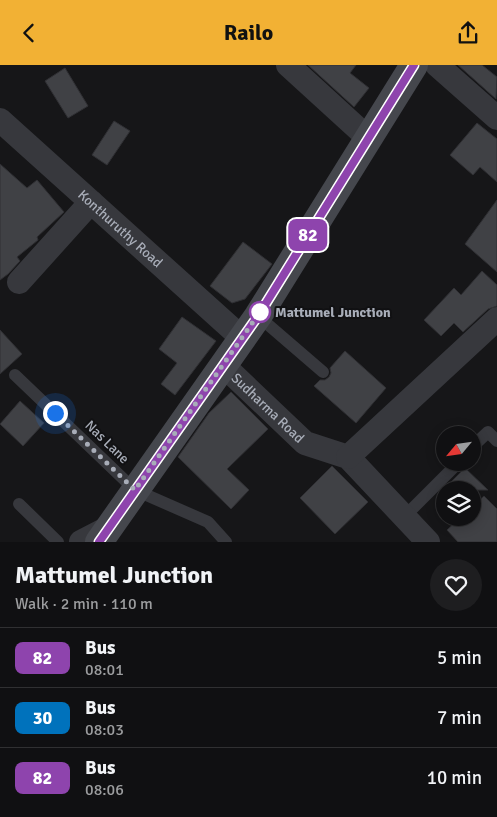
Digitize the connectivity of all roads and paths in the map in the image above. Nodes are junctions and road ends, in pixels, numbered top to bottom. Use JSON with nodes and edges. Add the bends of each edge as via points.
{"nodes":[{"id":1,"x":288,"y":65,"type":"edge"},
{"id":2,"x":414,"y":65,"type":"edge"},
{"id":3,"x":437,"y":65,"type":"edge"},
{"id":4,"x":497,"y":118,"type":"edge"},
{"id":5,"x":0,"y":120,"type":"edge"},
{"id":6,"x":368,"y":138,"type":"junction"},
{"id":7,"x":92,"y":202,"type":"junction"},
{"id":8,"x":19,"y":282,"type":"dead end"},
{"id":9,"x":258,"y":316,"type":"junction"},
{"id":10,"x":497,"y":319,"type":"edge"},
{"id":11,"x":242,"y":338,"type":"junction"},
{"id":12,"x":223,"y":365,"type":"junction"},
{"id":13,"x":323,"y":372,"type":"dead end"},
{"id":14,"x":15,"y":375,"type":"dead end"},
{"id":15,"x":481,"y":439,"type":"edge"},
{"id":16,"x":497,"y":441,"type":"edge"},
{"id":17,"x":348,"y":457,"type":"junction"},
{"id":18,"x":450,"y":471,"type":"edge"},
{"id":19,"x":135,"y":490,"type":"junction"},
{"id":20,"x":19,"y":504,"type":"dead end"},
{"id":21,"x":404,"y":517,"type":"junction"},
{"id":22,"x":106,"y":537,"type":"edge"},
{"id":23,"x":58,"y":542,"type":"edge"},
{"id":24,"x":81,"y":542,"type":"edge"},
{"id":25,"x":226,"y":542,"type":"edge"},
{"id":26,"x":428,"y":542,"type":"edge"}],
"edges":[{"from":1,"to":6,"type":"street"},
{"from":2,"to":6,"type":"main road"},
{"from":3,"to":4,"type":"street"},
{"from":5,"to":7,"type":"street","name":"Konthuruthy Road"},
{"from":6,"to":9,"type":"main road"},
{"from":7,"to":8,"type":"street"},
{"from":7,"to":11,"type":"street","name":"Konthuruthy Road"},
{"from":9,"to":11,"type":"main road"},
{"from":9,"to":13,"type":"lane"},
{"from":10,"to":17,"type":"street"},
{"from":11,"to":12,"type":"main road"},
{"from":12,"to":17,"type":"street","name":"Sudharma Road","via":[[305,443]]},
{"from":12,"to":19,"type":"main road"},
{"from":14,"to":19,"type":"lane","name":"Nas Lane"},
{"from":15,"to":16,"type":"lane","via":[[488,432]]},
{"from":17,"to":21,"type":"street","name":"Sudharma Road"},
{"from":18,"to":21,"type":"lane"},
{"from":19,"to":22,"type":"main road"},
{"from":19,"to":25,"type":"lane","via":[[208,522]]},
{"from":20,"to":23,"type":"lane"},
{"from":21,"to":26,"type":"street","name":"Sudharma Road"},
{"from":22,"to":24,"type":"street"}]}
